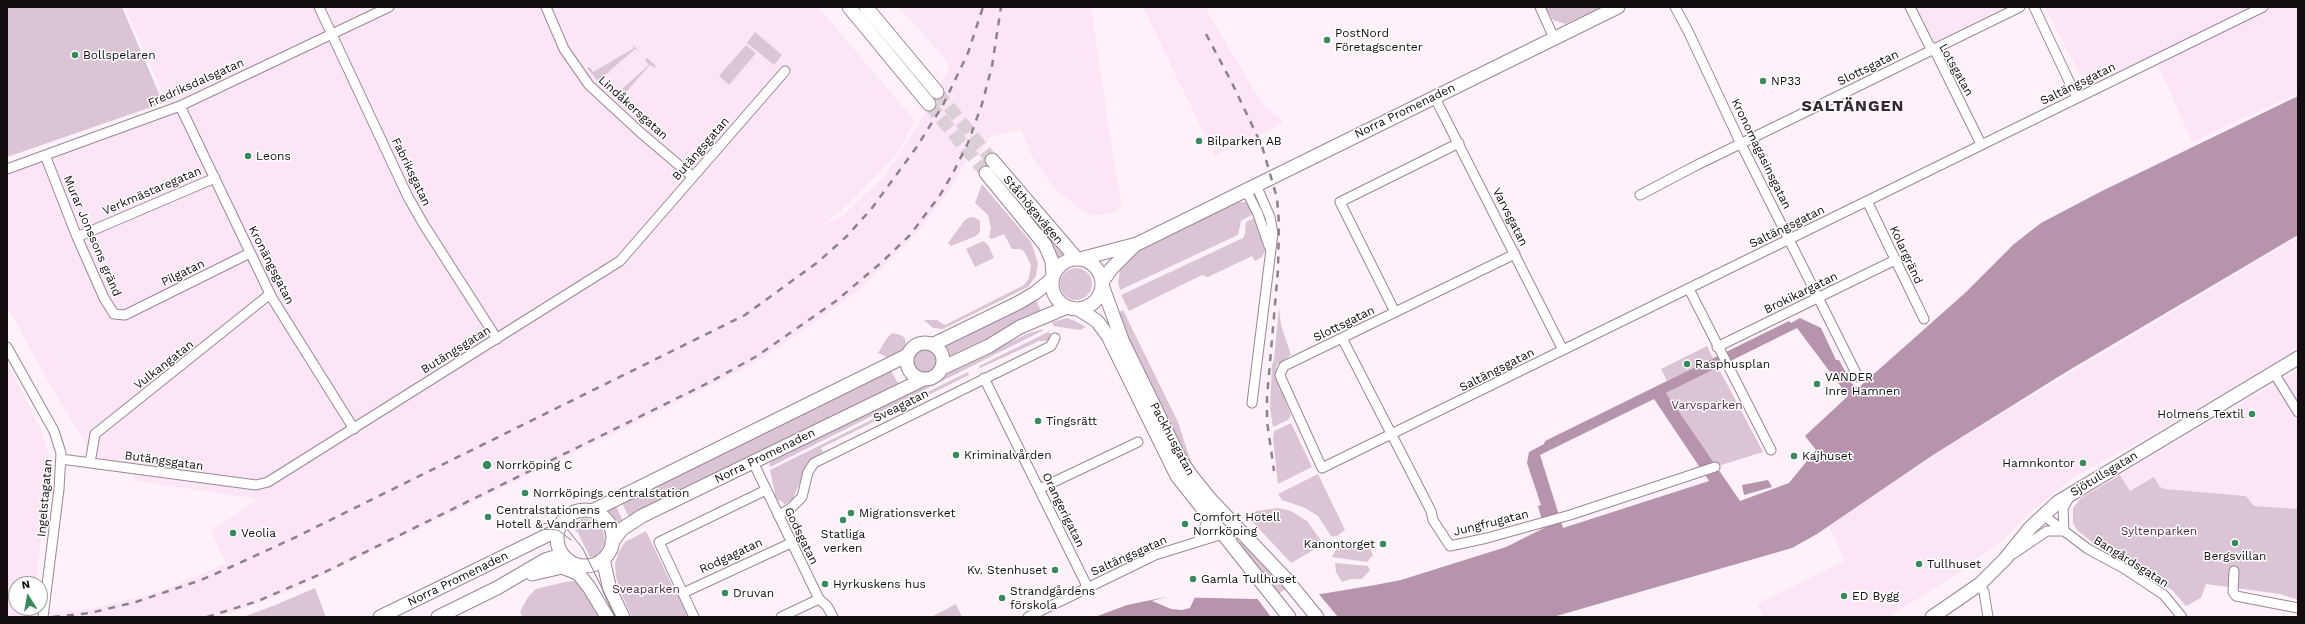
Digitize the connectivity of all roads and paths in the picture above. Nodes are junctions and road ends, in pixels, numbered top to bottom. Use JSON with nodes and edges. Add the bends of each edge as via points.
{"nodes":[{"id":1,"x":320,"y":7,"type":"edge"},
{"id":2,"x":389,"y":7,"type":"edge"},
{"id":3,"x":546,"y":7,"type":"edge"},
{"id":4,"x":849,"y":7,"type":"edge"},
{"id":5,"x":866,"y":7,"type":"edge"},
{"id":6,"x":1540,"y":7,"type":"edge"},
{"id":7,"x":1618,"y":7,"type":"edge"},
{"id":8,"x":1676,"y":7,"type":"edge"},
{"id":9,"x":1910,"y":7,"type":"edge"},
{"id":10,"x":2020,"y":7,"type":"edge"},
{"id":11,"x":2034,"y":7,"type":"edge"},
{"id":12,"x":2263,"y":7,"type":"edge"},
{"id":13,"x":332,"y":34,"type":"junction"},
{"id":14,"x":1554,"y":38,"type":"junction"},
{"id":15,"x":1934,"y":49,"type":"junction"},
{"id":16,"x":785,"y":71,"type":"dead end"},
{"id":17,"x":937,"y":92,"type":"tunnel mouth"},
{"id":18,"x":1434,"y":96,"type":"junction"},
{"id":19,"x":2077,"y":98,"type":"junction"},
{"id":20,"x":929,"y":104,"type":"tunnel mouth"},
{"id":21,"x":180,"y":106,"type":"junction"},
{"id":22,"x":1459,"y":143,"type":"junction"},
{"id":23,"x":1741,"y":144,"type":"junction"},
{"id":24,"x":1981,"y":144,"type":"junction"},
{"id":25,"x":46,"y":155,"type":"junction"},
{"id":26,"x":992,"y":160,"type":"tunnel mouth"},
{"id":27,"x":7,"y":170,"type":"edge"},
{"id":28,"x":986,"y":173,"type":"tunnel mouth"},
{"id":29,"x":693,"y":177,"type":"junction"},
{"id":30,"x":215,"y":178,"type":"junction"},
{"id":31,"x":1251,"y":187,"type":"junction"},
{"id":32,"x":1640,"y":195,"type":"dead end"},
{"id":33,"x":1867,"y":201,"type":"junction"},
{"id":34,"x":77,"y":237,"type":"junction"},
{"id":35,"x":1789,"y":239,"type":"junction"},
{"id":36,"x":1137,"y":244,"type":"junction"},
{"id":37,"x":250,"y":253,"type":"junction"},
{"id":38,"x":1515,"y":254,"type":"junction"},
{"id":39,"x":1082,"y":260,"type":"junction"},
{"id":40,"x":1895,"y":260,"type":"junction"},
{"id":41,"x":1053,"y":277,"type":"junction"},
{"id":42,"x":1101,"y":288,"type":"junction"},
{"id":43,"x":1689,"y":289,"type":"junction"},
{"id":44,"x":270,"y":294,"type":"junction"},
{"id":45,"x":1818,"y":298,"type":"junction"},
{"id":46,"x":1074,"y":310,"type":"junction"},
{"id":47,"x":1395,"y":312,"type":"junction"},
{"id":48,"x":125,"y":315,"type":"joint"},
{"id":49,"x":1924,"y":319,"type":"dead end"},
{"id":50,"x":1055,"y":338,"type":"dead end"},
{"id":51,"x":1342,"y":338,"type":"junction"},
{"id":52,"x":497,"y":339,"type":"junction"},
{"id":53,"x":1118,"y":343,"type":"junction"},
{"id":54,"x":934,"y":344,"type":"junction"},
{"id":55,"x":7,"y":347,"type":"edge"},
{"id":56,"x":1563,"y":350,"type":"junction"},
{"id":57,"x":1719,"y":350,"type":"junction"},
{"id":58,"x":908,"y":356,"type":"junction"},
{"id":59,"x":2298,"y":358,"type":"edge"},
{"id":60,"x":942,"y":368,"type":"junction"},
{"id":61,"x":2274,"y":373,"type":"junction"},
{"id":62,"x":1858,"y":377,"type":"dead end"},
{"id":63,"x":984,"y":378,"type":"junction"},
{"id":64,"x":924,"y":379,"type":"junction"},
{"id":65,"x":1252,"y":403,"type":"dead end"},
{"id":66,"x":2298,"y":412,"type":"edge"},
{"id":67,"x":354,"y":429,"type":"junction"},
{"id":68,"x":1391,"y":435,"type":"junction"},
{"id":69,"x":1138,"y":442,"type":"dead end"},
{"id":70,"x":1771,"y":450,"type":"dead end"},
{"id":71,"x":61,"y":459,"type":"junction"},
{"id":72,"x":753,"y":462,"type":"junction"},
{"id":73,"x":90,"y":463,"type":"junction"},
{"id":74,"x":1716,"y":467,"type":"dead end"},
{"id":75,"x":1322,"y":468,"type":"joint"},
{"id":76,"x":1039,"y":489,"type":"junction"},
{"id":77,"x":766,"y":490,"type":"junction"},
{"id":78,"x":2072,"y":492,"type":"junction"},
{"id":79,"x":592,"y":511,"type":"junction"},
{"id":80,"x":778,"y":515,"type":"junction"},
{"id":81,"x":2043,"y":515,"type":"junction"},
{"id":82,"x":1209,"y":518,"type":"junction"},
{"id":83,"x":558,"y":530,"type":"junction"},
{"id":84,"x":2064,"y":531,"type":"junction"},
{"id":85,"x":1222,"y":534,"type":"junction"},
{"id":86,"x":1198,"y":541,"type":"junction"},
{"id":87,"x":612,"y":542,"type":"junction"},
{"id":88,"x":791,"y":543,"type":"junction"},
{"id":89,"x":566,"y":558,"type":"junction"},
{"id":90,"x":603,"y":559,"type":"junction"},
{"id":91,"x":2005,"y":559,"type":"junction"},
{"id":92,"x":2234,"y":571,"type":"dead end"},
{"id":93,"x":577,"y":573,"type":"junction"},
{"id":94,"x":1980,"y":584,"type":"junction"},
{"id":95,"x":497,"y":588,"type":"junction"},
{"id":96,"x":1088,"y":588,"type":"junction"},
{"id":97,"x":683,"y":592,"type":"junction"},
{"id":98,"x":819,"y":599,"type":"junction"},
{"id":99,"x":2298,"y":608,"type":"edge"},
{"id":100,"x":44,"y":617,"type":"edge"},
{"id":101,"x":380,"y":617,"type":"edge"},
{"id":102,"x":438,"y":617,"type":"edge"},
{"id":103,"x":607,"y":617,"type":"edge"},
{"id":104,"x":623,"y":617,"type":"edge"},
{"id":105,"x":694,"y":617,"type":"edge"},
{"id":106,"x":781,"y":617,"type":"edge"},
{"id":107,"x":833,"y":617,"type":"edge"},
{"id":108,"x":1028,"y":617,"type":"edge"},
{"id":109,"x":1289,"y":617,"type":"edge"},
{"id":110,"x":1317,"y":617,"type":"edge"},
{"id":111,"x":1932,"y":617,"type":"edge"},
{"id":112,"x":1988,"y":617,"type":"edge"},
{"id":113,"x":2182,"y":617,"type":"edge"}],
"edges":[{"from":1,"to":13,"type":"street","name":"Fabriksgatan"},
{"from":2,"to":13,"type":"street","name":"Fredriksdalsgatan"},
{"from":3,"to":29,"type":"street","name":"Lindåkersgatan","via":[[564,49],[589,85]]},
{"from":4,"to":20,"type":"main road"},
{"from":5,"to":17,"type":"main road"},
{"from":6,"to":14,"type":"street"},
{"from":7,"to":14,"type":"main road","name":"Norra Promenaden"},
{"from":8,"to":23,"type":"street","name":"Kronomagasinsgatan"},
{"from":9,"to":15,"type":"street","name":"Lotsgatan","via":[[1929,45]]},
{"from":10,"to":15,"type":"street","name":"Slottsgatan"},
{"from":11,"to":19,"type":"street"},
{"from":12,"to":19,"type":"street","name":"Saltängsgatan"},
{"from":13,"to":21,"type":"street","name":"Fredriksdalsgatan"},
{"from":13,"to":52,"type":"street","name":"Fabriksgatan","via":[[408,197]]},
{"from":14,"to":18,"type":"main road","name":"Norra Promenaden"},
{"from":15,"to":23,"type":"street","name":"Slottsgatan"},
{"from":15,"to":24,"type":"street","name":"Lotsgatan"},
{"from":16,"to":29,"type":"street","name":"Butängsgatan"},
{"from":18,"to":22,"type":"street","name":"Varvsgatan"},
{"from":18,"to":31,"type":"main road","name":"Norra Promenaden"},
{"from":19,"to":24,"type":"street","name":"Saltängsgatan"},
{"from":21,"to":25,"type":"street","name":"Fredriksdalsgatan"},
{"from":21,"to":30,"type":"street","name":"Kronängsgatan"},
{"from":22,"to":38,"type":"street","name":"Varvsgatan"},
{"from":22,"to":47,"type":"street","via":[[1340,202]]},
{"from":23,"to":32,"type":"street","name":"Slottsgatan"},
{"from":23,"to":35,"type":"street","name":"Kronomagasinsgatan"},
{"from":24,"to":33,"type":"street","name":"Saltängsgatan"},
{"from":25,"to":27,"type":"street","name":"Fredriksdalsgatan"},
{"from":25,"to":34,"type":"street","name":"Murar Jonssons gränd"},
{"from":26,"to":39,"type":"main road","name":"Ståthögavägen"},
{"from":28,"to":41,"type":"main road","name":"Ståthögavägen","via":[[1045,245],[1052,261]]},
{"from":29,"to":52,"type":"street","name":"Butängsgatan","via":[[620,262]]},
{"from":30,"to":34,"type":"street","name":"Verkmästaregatan"},
{"from":30,"to":37,"type":"street","name":"Kronängsgatan"},
{"from":31,"to":36,"type":"main road","name":"Norra Promenaden"},
{"from":31,"to":65,"type":"street","via":[[1270,249]]},
{"from":33,"to":35,"type":"street","name":"Saltängsgatan"},
{"from":33,"to":40,"type":"street","name":"Kolargränd"},
{"from":34,"to":48,"type":"street","name":"Murar Jonssons gränd","via":[[110,309],[114,314]]},
{"from":35,"to":43,"type":"street","name":"Saltängsgatan"},
{"from":35,"to":45,"type":"street","name":"Kronomagasinsgatan"},
{"from":36,"to":39,"type":"main road","name":"Norra Promenaden","via":[[1123,248],[1112,256]]},
{"from":36,"to":42,"type":"main road","name":"Norra Promenaden","via":[[1120,259]]},
{"from":37,"to":44,"type":"street","name":"Kronängsgatan"},
{"from":37,"to":48,"type":"street","name":"Pilgatan"},
{"from":38,"to":47,"type":"street","name":"Slottsgatan"},
{"from":38,"to":56,"type":"street","name":"Varvsgatan"},
{"from":39,"to":41,"type":"main road","via":[[1062,264]]},
{"from":39,"to":42,"type":"main road","via":[[1098,270]]},
{"from":40,"to":45,"type":"street","name":"Brokikargatan"},
{"from":40,"to":49,"type":"street","name":"Kolargränd"},
{"from":41,"to":46,"type":"main road","via":[[1055,296]]},
{"from":41,"to":54,"type":"main road","via":[[1035,293],[1018,303]]},
{"from":42,"to":46,"type":"main road","via":[[1093,303]]},
{"from":42,"to":53,"type":"main road","name":"Packhusgatan","via":[[1104,315]]},
{"from":43,"to":56,"type":"street","name":"Saltängsgatan"},
{"from":43,"to":57,"type":"street"},
{"from":44,"to":67,"type":"street","name":"Kronängsgatan"},
{"from":44,"to":73,"type":"street","name":"Vulkangatan","via":[[95,434]]},
{"from":45,"to":57,"type":"street","name":"Brokikargatan"},
{"from":45,"to":62,"type":"street","name":"Kronomagasinsgatan"},
{"from":46,"to":53,"type":"main road","name":"Packhusgatan"},
{"from":46,"to":60,"type":"main road","via":[[1020,327],[989,346]]},
{"from":47,"to":51,"type":"street","name":"Slottsgatan"},
{"from":50,"to":63,"type":"street","name":"Sveagatan","via":[[1050,346]]},
{"from":51,"to":68,"type":"street","name":"Jungfrugatan"},
{"from":51,"to":75,"type":"street","name":"Slottsgatan","via":[[1284,366],[1280,375]]},
{"from":52,"to":67,"type":"street","name":"Butängsgatan"},
{"from":53,"to":82,"type":"main road","name":"Packhusgatan","via":[[1177,476]]},
{"from":53,"to":110,"type":"main road","name":"Packhusgatan","via":[[1190,474]]},
{"from":54,"to":58,"type":"main road","via":[[919,344]]},
{"from":54,"to":60,"type":"main road","via":[[943,355]]},
{"from":55,"to":71,"type":"street","name":"Ingelstagatan","via":[[54,431]]},
{"from":56,"to":68,"type":"street","name":"Saltängsgatan"},
{"from":57,"to":70,"type":"street"},
{"from":58,"to":64,"type":"main road","via":[[910,371]]},
{"from":58,"to":79,"type":"main road"},
{"from":59,"to":61,"type":"main road","name":"Sjötullsgatan"},
{"from":60,"to":64,"type":"main road","via":[[935,376]]},
{"from":61,"to":66,"type":"street"},
{"from":61,"to":78,"type":"main road","name":"Sjötullsgatan"},
{"from":63,"to":76,"type":"street","name":"Orangerigatan"},
{"from":63,"to":80,"type":"street","name":"Sveagatan","via":[[814,463],[808,472],[802,497],[790,509]]},
{"from":64,"to":72,"type":"main road","name":"Norra Promenaden"},
{"from":67,"to":73,"type":"street","name":"Butängsgatan","via":[[268,482],[256,485]]},
{"from":68,"to":74,"type":"street","name":"Jungfrugatan","via":[[1431,511],[1433,520],[1450,546],[1560,518]]},
{"from":68,"to":75,"type":"street","name":"Saltängsgatan"},
{"from":69,"to":76,"type":"street"},
{"from":71,"to":73,"type":"street","name":"Butängsgatan"},
{"from":71,"to":100,"type":"street","name":"Ingelstagatan"},
{"from":72,"to":77,"type":"street","name":"Godsgatan"},
{"from":72,"to":87,"type":"main road","name":"Norra Promenaden","via":[[629,524]]},
{"from":76,"to":96,"type":"street","name":"Orangerigatan"},
{"from":77,"to":80,"type":"street","name":"Godsgatan"},
{"from":77,"to":97,"type":"street","via":[[659,542]]},
{"from":78,"to":81,"type":"main road","name":"Sjötullsgatan"},
{"from":78,"to":84,"type":"street","via":[[2064,508]]},
{"from":79,"to":83,"type":"main road","via":[[570,514]]},
{"from":79,"to":87,"type":"main road","via":[[600,514],[608,523]]},
{"from":80,"to":88,"type":"street","name":"Godsgatan"},
{"from":81,"to":84,"type":"street","name":"Bangårdsgatan"},
{"from":81,"to":91,"type":"main road","name":"Sjötullsgatan"},
{"from":82,"to":85,"type":"main road","name":"Packhusgatan"},
{"from":82,"to":86,"type":"street"},
{"from":83,"to":89,"type":"main road","via":[[557,544]]},
{"from":83,"to":101,"type":"main road","name":"Norra Promenaden"},
{"from":84,"to":91,"type":"street","via":[[2047,531]]},
{"from":84,"to":113,"type":"street","name":"Bangårdsgatan","via":[[2088,549],[2125,569],[2164,595]]},
{"from":85,"to":86,"type":"street","name":"Saltängsgatan"},
{"from":85,"to":109,"type":"main road","name":"Packhusgatan"},
{"from":86,"to":96,"type":"street","name":"Saltängsgatan","via":[[1155,555]]},
{"from":87,"to":90,"type":"main road"},
{"from":88,"to":97,"type":"street","name":"Rodgagatan"},
{"from":88,"to":98,"type":"street","name":"Godsgatan"},
{"from":89,"to":90,"type":"main road","via":[[586,566]]},
{"from":89,"to":93,"type":"main road"},
{"from":89,"to":95,"type":"main road","name":"Norra Promenaden","via":[[558,556],[545,560]]},
{"from":90,"to":104,"type":"main road","via":[[610,590]]},
{"from":91,"to":94,"type":"main road","name":"Sjötullsgatan"},
{"from":92,"to":99,"type":"street","via":[[2233,592],[2236,596]]},
{"from":93,"to":95,"type":"main road","name":"Norra Promenaden","via":[[562,567],[549,569]]},
{"from":93,"to":103,"type":"main road","via":[[589,587]]},
{"from":94,"to":111,"type":"main road","name":"Sjötullsgatan"},
{"from":94,"to":112,"type":"street","via":[[1984,592]]},
{"from":95,"to":102,"type":"main road","name":"Norra Promenaden"},
{"from":96,"to":108,"type":"street","name":"Saltängsgatan"},
{"from":97,"to":105,"type":"street"},
{"from":98,"to":106,"type":"street"},
{"from":98,"to":107,"type":"street","name":"Godsgatan","via":[[827,606]]}]}
